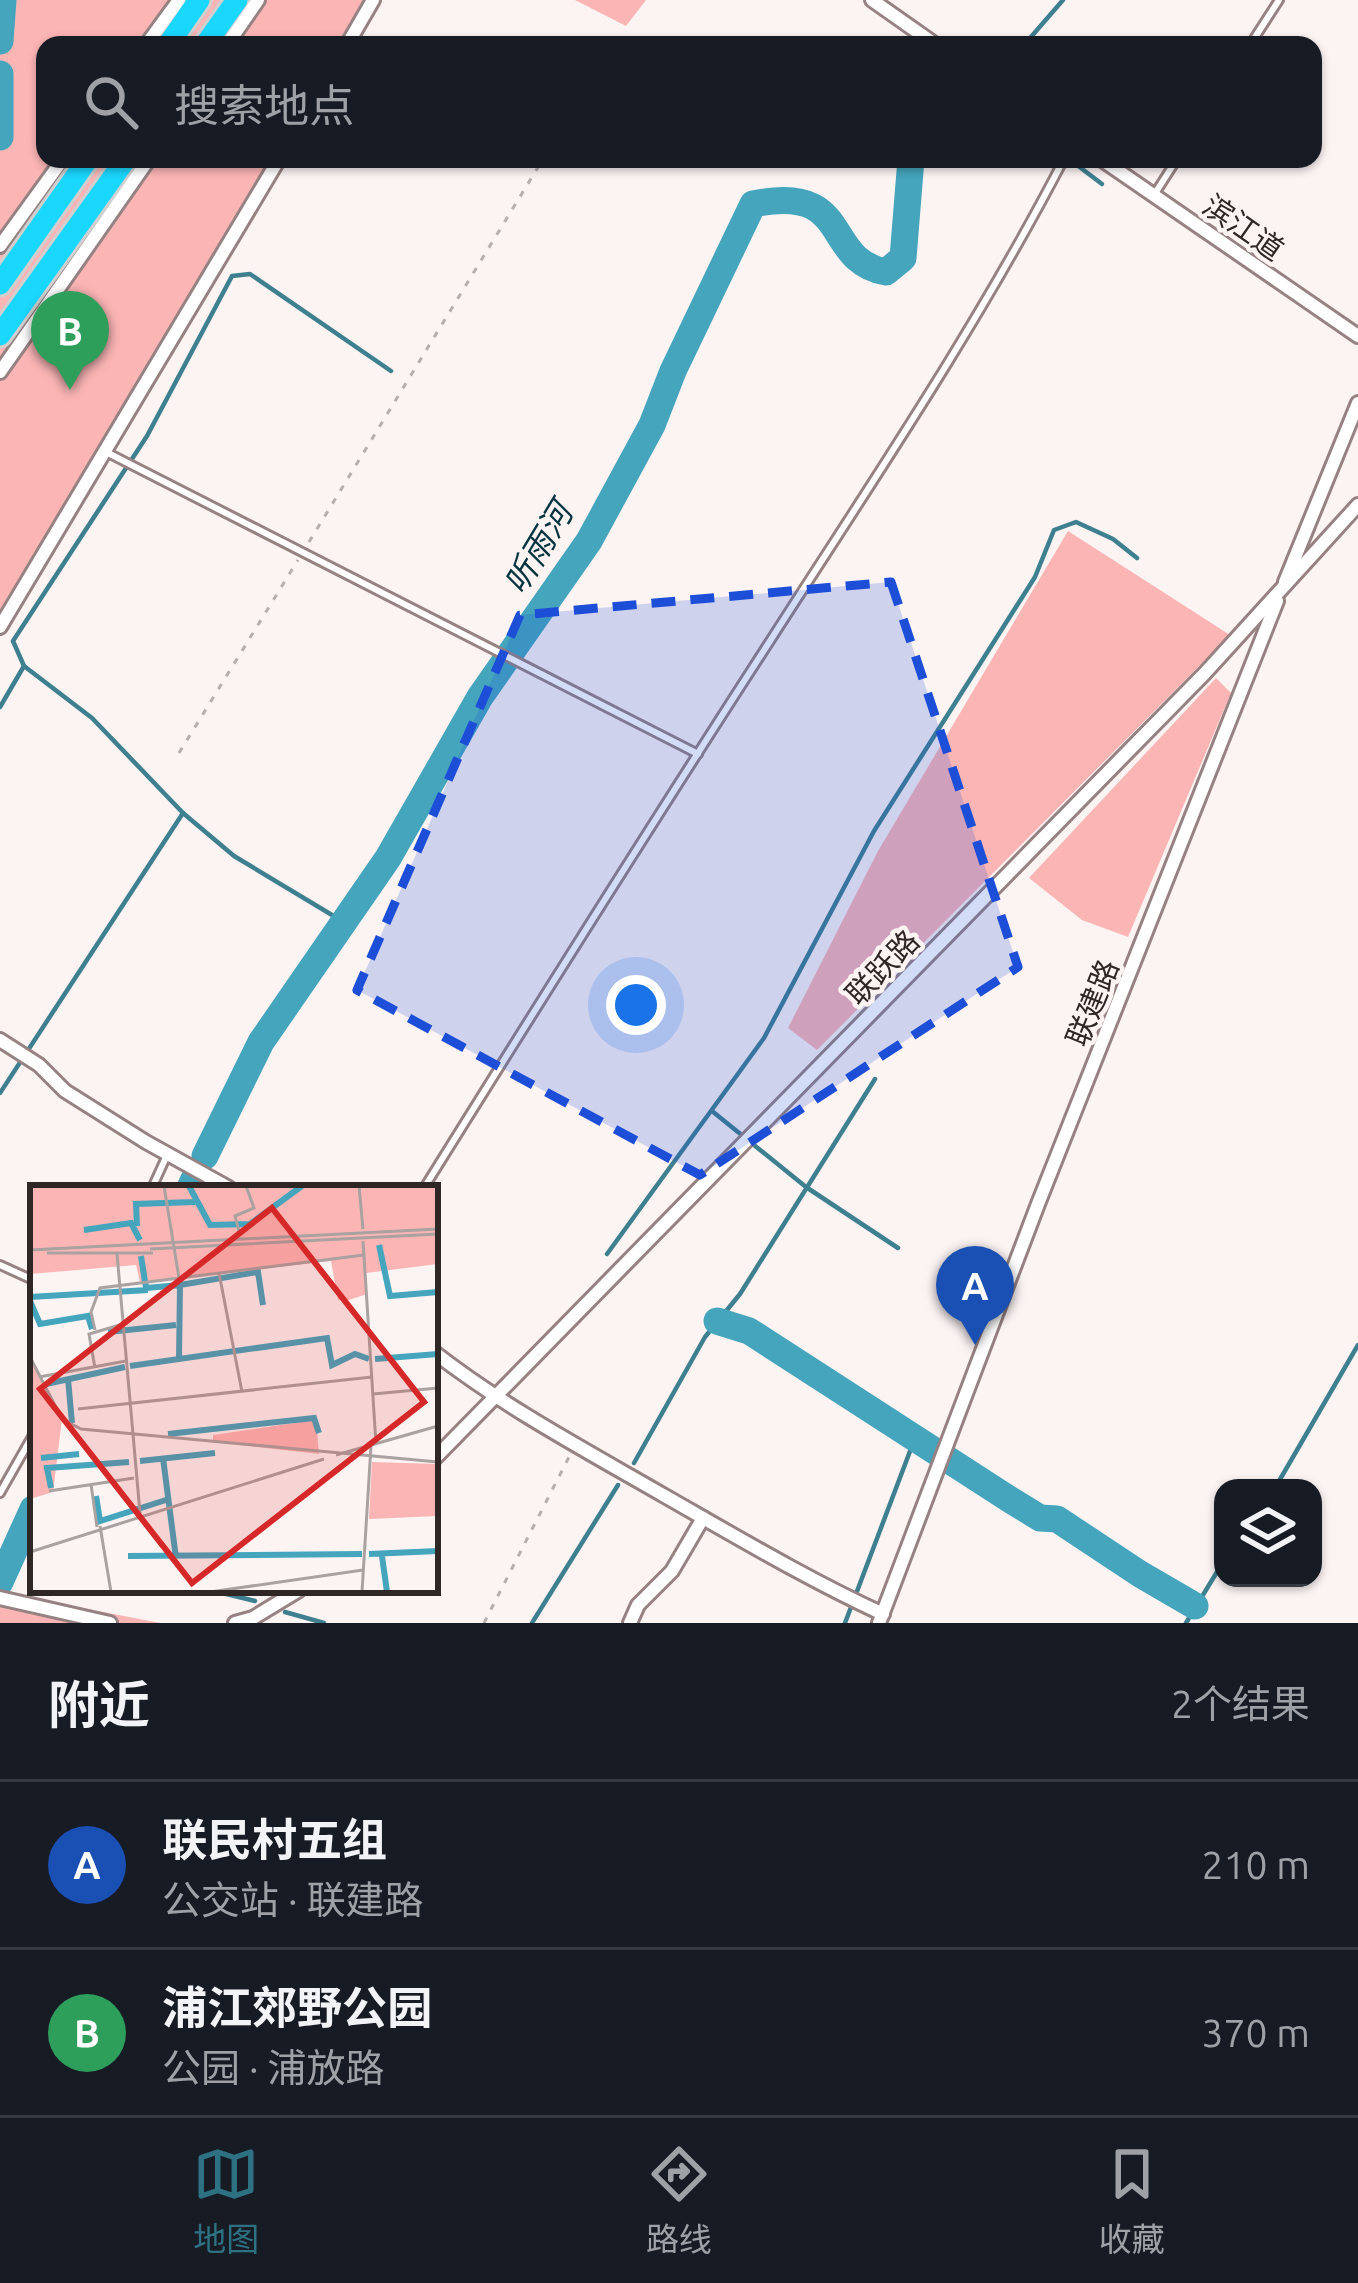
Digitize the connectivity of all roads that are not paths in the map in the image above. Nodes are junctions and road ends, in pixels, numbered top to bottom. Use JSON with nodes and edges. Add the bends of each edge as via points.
{"nodes":[{"id":1,"x":179,"y":0,"type":"edge"},
{"id":2,"x":199,"y":0,"type":"edge"},
{"id":3,"x":236,"y":0,"type":"edge"},
{"id":4,"x":258,"y":0,"type":"edge"},
{"id":5,"x":374,"y":0,"type":"edge"},
{"id":6,"x":872,"y":0,"type":"edge"},
{"id":7,"x":1279,"y":0,"type":"edge"},
{"id":8,"x":153,"y":36,"type":"edge"},
{"id":9,"x":174,"y":36,"type":"edge"},
{"id":10,"x":212,"y":36,"type":"edge"},
{"id":11,"x":233,"y":36,"type":"edge"},
{"id":12,"x":352,"y":36,"type":"edge"},
{"id":13,"x":923,"y":36,"type":"edge"},
{"id":14,"x":1256,"y":36,"type":"edge"},
{"id":15,"x":56,"y":168,"type":"edge"},
{"id":16,"x":82,"y":168,"type":"edge"},
{"id":17,"x":121,"y":168,"type":"edge"},
{"id":18,"x":143,"y":168,"type":"edge"},
{"id":19,"x":274,"y":168,"type":"edge"},
{"id":20,"x":1059,"y":168,"type":"edge"},
{"id":21,"x":1115,"y":168,"type":"edge"},
{"id":22,"x":1171,"y":168,"type":"edge"},
{"id":23,"x":1154,"y":195,"type":"junction"},
{"id":24,"x":6,"y":228,"type":"edge"},
{"id":25,"x":0,"y":246,"type":"edge"},
{"id":26,"x":0,"y":284,"type":"edge"},
{"id":27,"x":0,"y":335,"type":"edge"},
{"id":28,"x":1358,"y":336,"type":"edge"},
{"id":29,"x":0,"y":372,"type":"edge"},
{"id":30,"x":1358,"y":403,"type":"edge"},
{"id":31,"x":105,"y":451,"type":"junction"},
{"id":32,"x":1358,"y":505,"type":"edge"},
{"id":33,"x":1280,"y":594,"type":"junction"},
{"id":34,"x":0,"y":627,"type":"edge"},
{"id":35,"x":698,"y":754,"type":"junction"},
{"id":36,"x":1,"y":1042,"type":"edge"},
{"id":37,"x":168,"y":1153,"type":"junction"},
{"id":38,"x":153,"y":1185,"type":"edge"},
{"id":39,"x":224,"y":1185,"type":"edge"},
{"id":40,"x":426,"y":1185,"type":"edge"},
{"id":41,"x":0,"y":1265,"type":"edge"},
{"id":42,"x":30,"y":1279,"type":"edge"},
{"id":43,"x":438,"y":1355,"type":"edge"},
{"id":44,"x":494,"y":1398,"type":"junction"},
{"id":45,"x":30,"y":1440,"type":"edge"},
{"id":46,"x":438,"y":1455,"type":"edge"},
{"id":47,"x":0,"y":1493,"type":"edge"},
{"id":48,"x":703,"y":1518,"type":"junction"},
{"id":49,"x":294,"y":1593,"type":"edge"},
{"id":50,"x":0,"y":1598,"type":"edge"},
{"id":51,"x":881,"y":1618,"type":"edge"},
{"id":52,"x":110,"y":1623,"type":"edge"},
{"id":53,"x":235,"y":1623,"type":"edge"},
{"id":54,"x":630,"y":1623,"type":"edge"}],
"edges":[{"from":1,"to":8,"type":"street"},
{"from":2,"to":9,"type":"highway"},
{"from":3,"to":10,"type":"highway"},
{"from":4,"to":11,"type":"street"},
{"from":5,"to":12,"type":"street"},
{"from":6,"to":13,"type":"street"},
{"from":7,"to":14,"type":"lane"},
{"from":15,"to":24,"type":"street"},
{"from":16,"to":26,"type":"highway"},
{"from":17,"to":27,"type":"highway"},
{"from":18,"to":29,"type":"street"},
{"from":19,"to":31,"type":"street"},
{"from":20,"to":35,"type":"lane","via":[[927,400]]},
{"from":21,"to":23,"type":"street","name":"滨江道"},
{"from":22,"to":23,"type":"lane"},
{"from":23,"to":28,"type":"street","name":"滨江道"},
{"from":24,"to":25,"type":"street"},
{"from":30,"to":33,"type":"street","name":"联建路"},
{"from":31,"to":34,"type":"street"},
{"from":31,"to":35,"type":"lane"},
{"from":32,"to":33,"type":"street","name":"联跃路"},
{"from":33,"to":44,"type":"street","name":"联跃路"},
{"from":33,"to":51,"type":"street","name":"联建路"},
{"from":35,"to":40,"type":"lane"},
{"from":36,"to":37,"type":"street"},
{"from":37,"to":38,"type":"lane"},
{"from":37,"to":39,"type":"street"},
{"from":41,"to":42,"type":"lane"},
{"from":43,"to":44,"type":"street"},
{"from":44,"to":46,"type":"street","name":"联跃路"},
{"from":44,"to":48,"type":"street"},
{"from":45,"to":47,"type":"lane"},
{"from":48,"to":51,"type":"street"},
{"from":48,"to":54,"type":"street"},
{"from":49,"to":53,"type":"street"},
{"from":50,"to":52,"type":"street"}]}
